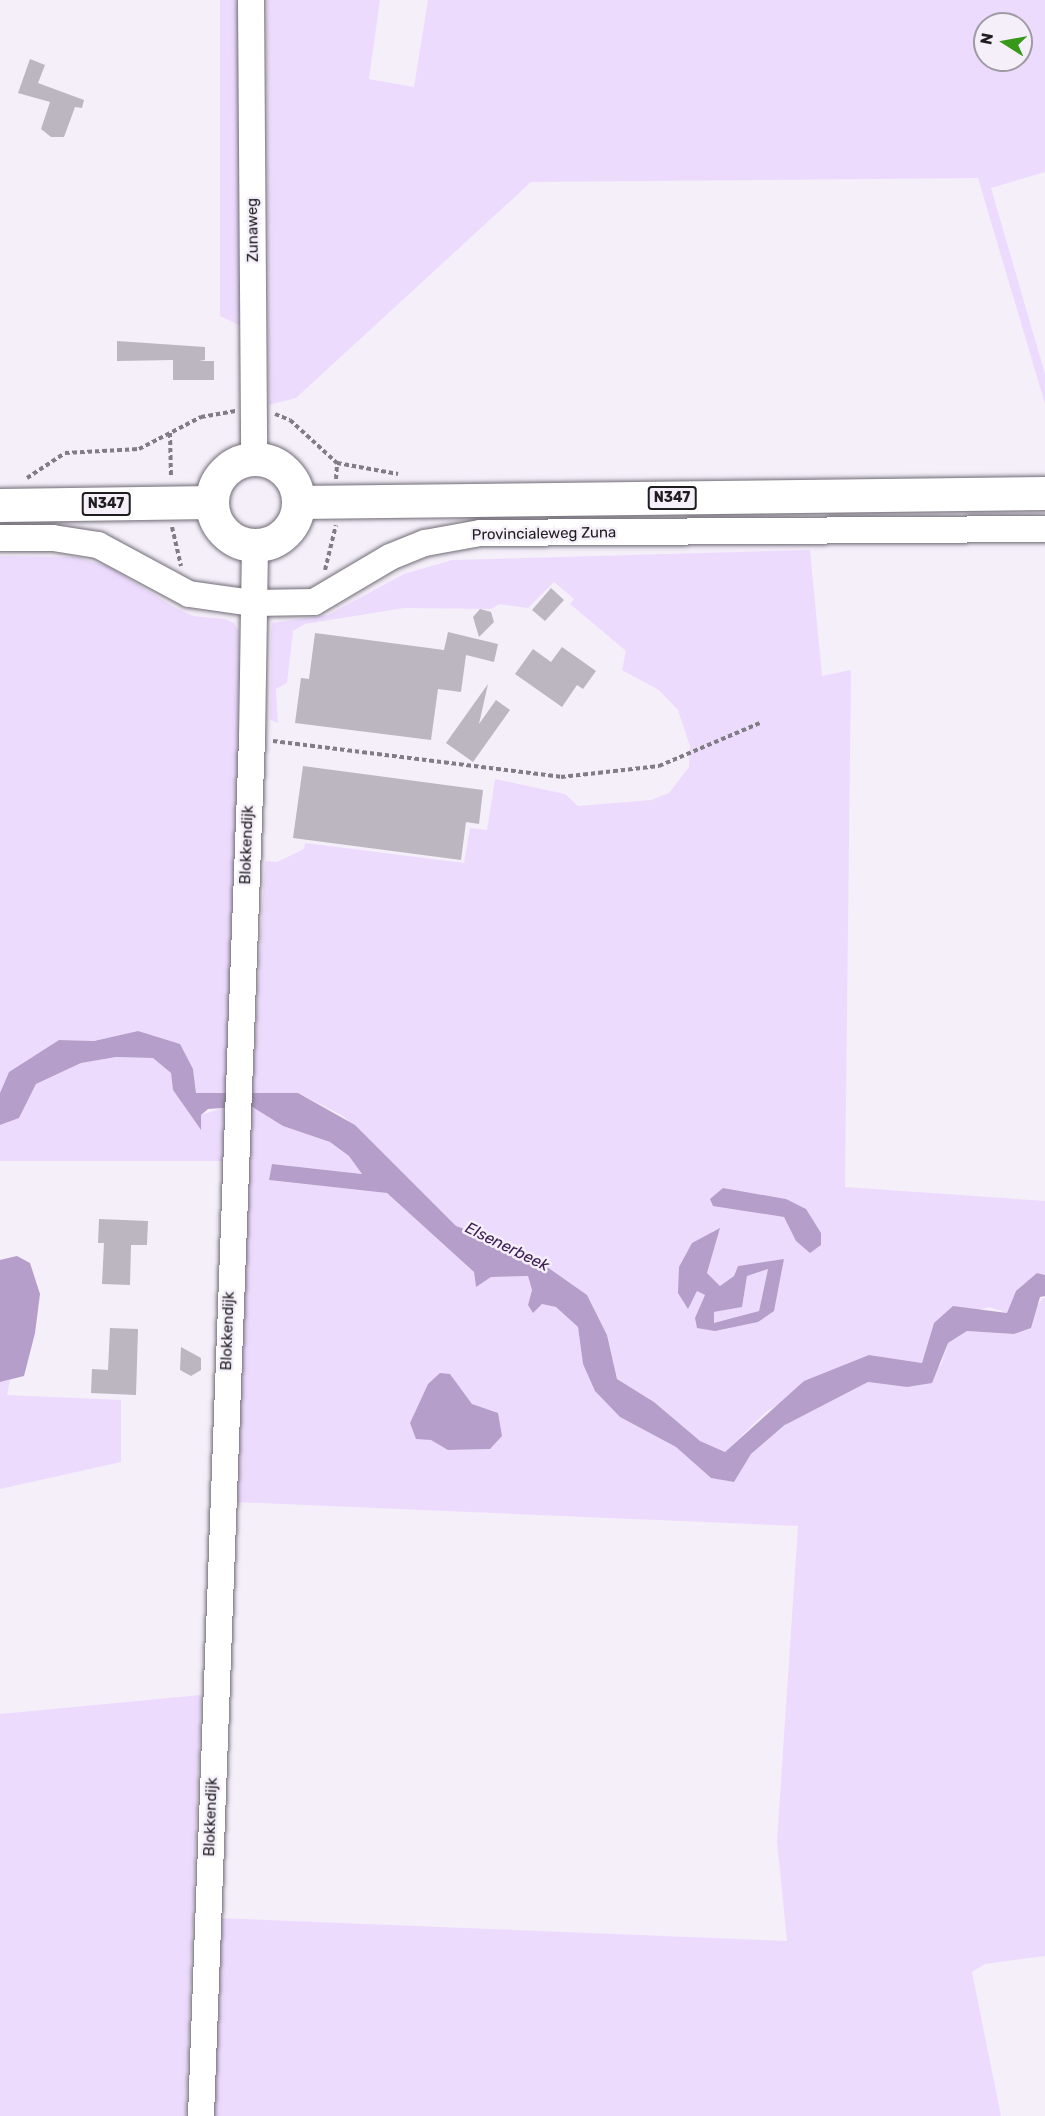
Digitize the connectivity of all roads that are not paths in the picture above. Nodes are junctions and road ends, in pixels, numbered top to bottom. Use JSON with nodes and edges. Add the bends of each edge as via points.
{"nodes":[{"id":1,"x":251,"y":0,"type":"edge"},
{"id":2,"x":254,"y":459,"type":"junction"},
{"id":3,"x":1045,"y":494,"type":"edge"},
{"id":4,"x":212,"y":502,"type":"junction"},
{"id":5,"x":298,"y":502,"type":"junction"},
{"id":6,"x":0,"y":505,"type":"edge"},
{"id":7,"x":1045,"y":529,"type":"edge"},
{"id":8,"x":0,"y":538,"type":"edge"},
{"id":9,"x":255,"y":546,"type":"junction"},
{"id":10,"x":253,"y":603,"type":"junction"},
{"id":11,"x":201,"y":2116,"type":"edge"}],
"edges":[{"from":1,"to":2,"type":"street","name":"Zunaweg"},
{"from":2,"to":4,"type":"main road","via":[[236,463],[220,476]]},
{"from":2,"to":5,"type":"main road","via":[[283,470],[293,482]]},
{"from":3,"to":5,"type":"main road","number":"N347"},
{"from":4,"to":6,"type":"main road","number":"N347"},
{"from":4,"to":9,"type":"main road","via":[[215,519],[227,535]]},
{"from":5,"to":9,"type":"main road","via":[[294,521],[283,535]]},
{"from":7,"to":10,"type":"street","name":"Provincialeweg Zuna","via":[[480,533],[424,543],[390,557],[314,602]]},
{"from":8,"to":10,"type":"street","name":"Provincialeweg Zuna","via":[[53,538],[98,545],[189,594]]},
{"from":9,"to":10,"type":"street","name":"Blokkendijk"},
{"from":10,"to":11,"type":"street","name":"Blokkendijk","via":[[252,738]]}]}
